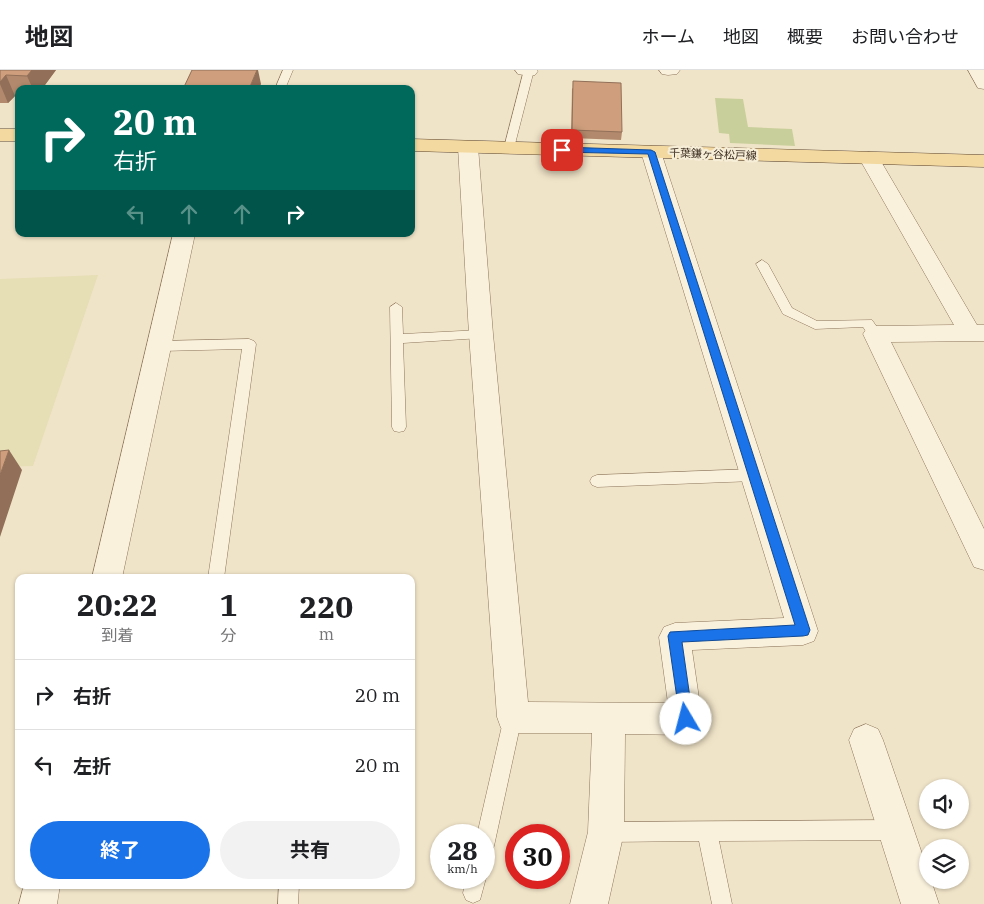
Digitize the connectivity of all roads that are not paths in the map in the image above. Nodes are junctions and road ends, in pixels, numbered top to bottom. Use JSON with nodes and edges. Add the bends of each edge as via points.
{"nodes":[{"id":1,"x":288,"y":70,"type":"edge"},
{"id":2,"x":524,"y":70,"type":"edge"},
{"id":3,"x":529,"y":70,"type":"edge"},
{"id":4,"x":976,"y":70,"type":"edge"},
{"id":5,"x":984,"y":84,"type":"edge"},
{"id":6,"x":282,"y":85,"type":"edge"},
{"id":7,"x":0,"y":135,"type":"edge"},
{"id":8,"x":15,"y":135,"type":"edge"},
{"id":9,"x":415,"y":146,"type":"edge"},
{"id":10,"x":468,"y":147,"type":"junction"},
{"id":11,"x":509,"y":148,"type":"junction"},
{"id":12,"x":651,"y":152,"type":"junction"},
{"id":13,"x":869,"y":158,"type":"junction"},
{"id":14,"x":984,"y":161,"type":"edge"},
{"id":15,"x":183,"y":237,"type":"edge"},
{"id":16,"x":762,"y":264,"type":"dead end"},
{"id":17,"x":396,"y":307,"type":"dead end"},
{"id":18,"x":977,"y":333,"type":"edge"},
{"id":19,"x":481,"y":334,"type":"junction"},
{"id":20,"x":875,"y":334,"type":"junction"},
{"id":21,"x":397,"y":339,"type":"junction"},
{"id":22,"x":160,"y":346,"type":"junction"},
{"id":23,"x":399,"y":427,"type":"dead end"},
{"id":24,"x":754,"y":475,"type":"junction"},
{"id":25,"x":597,"y":481,"type":"dead end"},
{"id":26,"x":980,"y":542,"type":"edge"},
{"id":27,"x":108,"y":574,"type":"edge"},
{"id":28,"x":217,"y":574,"type":"edge"},
{"id":29,"x":513,"y":717,"type":"junction"},
{"id":30,"x":609,"y":718,"type":"junction"},
{"id":31,"x":866,"y":740,"type":"dead end"},
{"id":32,"x":489,"y":824,"type":"edge"},
{"id":33,"x":895,"y":830,"type":"junction"},
{"id":34,"x":606,"y":832,"type":"junction"},
{"id":35,"x":707,"y":832,"type":"junction"},
{"id":36,"x":41,"y":889,"type":"edge"},
{"id":37,"x":289,"y":889,"type":"edge"},
{"id":38,"x":38,"y":904,"type":"edge"},
{"id":39,"x":288,"y":904,"type":"edge"},
{"id":40,"x":589,"y":904,"type":"edge"},
{"id":41,"x":722,"y":904,"type":"edge"},
{"id":42,"x":920,"y":904,"type":"edge"}],
"edges":[{"from":1,"to":6,"type":"lane"},
{"from":2,"to":3,"type":"street"},
{"from":3,"to":11,"type":"lane"},
{"from":4,"to":5,"type":"street"},
{"from":7,"to":8,"type":"main road"},
{"from":9,"to":10,"type":"main road","name":"千葉鎌ヶ谷松戸線"},
{"from":10,"to":11,"type":"main road","name":"千葉鎌ヶ谷松戸線"},
{"from":10,"to":19,"type":"street"},
{"from":11,"to":12,"type":"main road","name":"千葉鎌ヶ谷松戸線"},
{"from":12,"to":13,"type":"main road","name":"千葉鎌ヶ谷松戸線"},
{"from":12,"to":24,"type":"street"},
{"from":13,"to":14,"type":"main road","name":"千葉鎌ヶ谷松戸線"},
{"from":13,"to":18,"type":"street"},
{"from":15,"to":22,"type":"street"},
{"from":16,"to":20,"type":"lane","via":[[787,311],[815,325],[868,323]]},
{"from":17,"to":21,"type":"lane"},
{"from":18,"to":20,"type":"street"},
{"from":19,"to":21,"type":"lane"},
{"from":19,"to":29,"type":"street"},
{"from":20,"to":26,"type":"street"},
{"from":21,"to":23,"type":"lane"},
{"from":22,"to":27,"type":"street"},
{"from":22,"to":28,"type":"lane","via":[[249,344]]},
{"from":24,"to":25,"type":"lane"},
{"from":24,"to":30,"type":"street","via":[[803,630],[674,636],[686,719]]},
{"from":29,"to":30,"type":"street"},
{"from":29,"to":32,"type":"lane"},
{"from":30,"to":34,"type":"street"},
{"from":31,"to":33,"type":"street"},
{"from":33,"to":35,"type":"lane"},
{"from":33,"to":42,"type":"street"},
{"from":34,"to":35,"type":"lane"},
{"from":34,"to":40,"type":"street"},
{"from":35,"to":41,"type":"lane"},
{"from":36,"to":38,"type":"street"},
{"from":37,"to":39,"type":"lane"}]}
